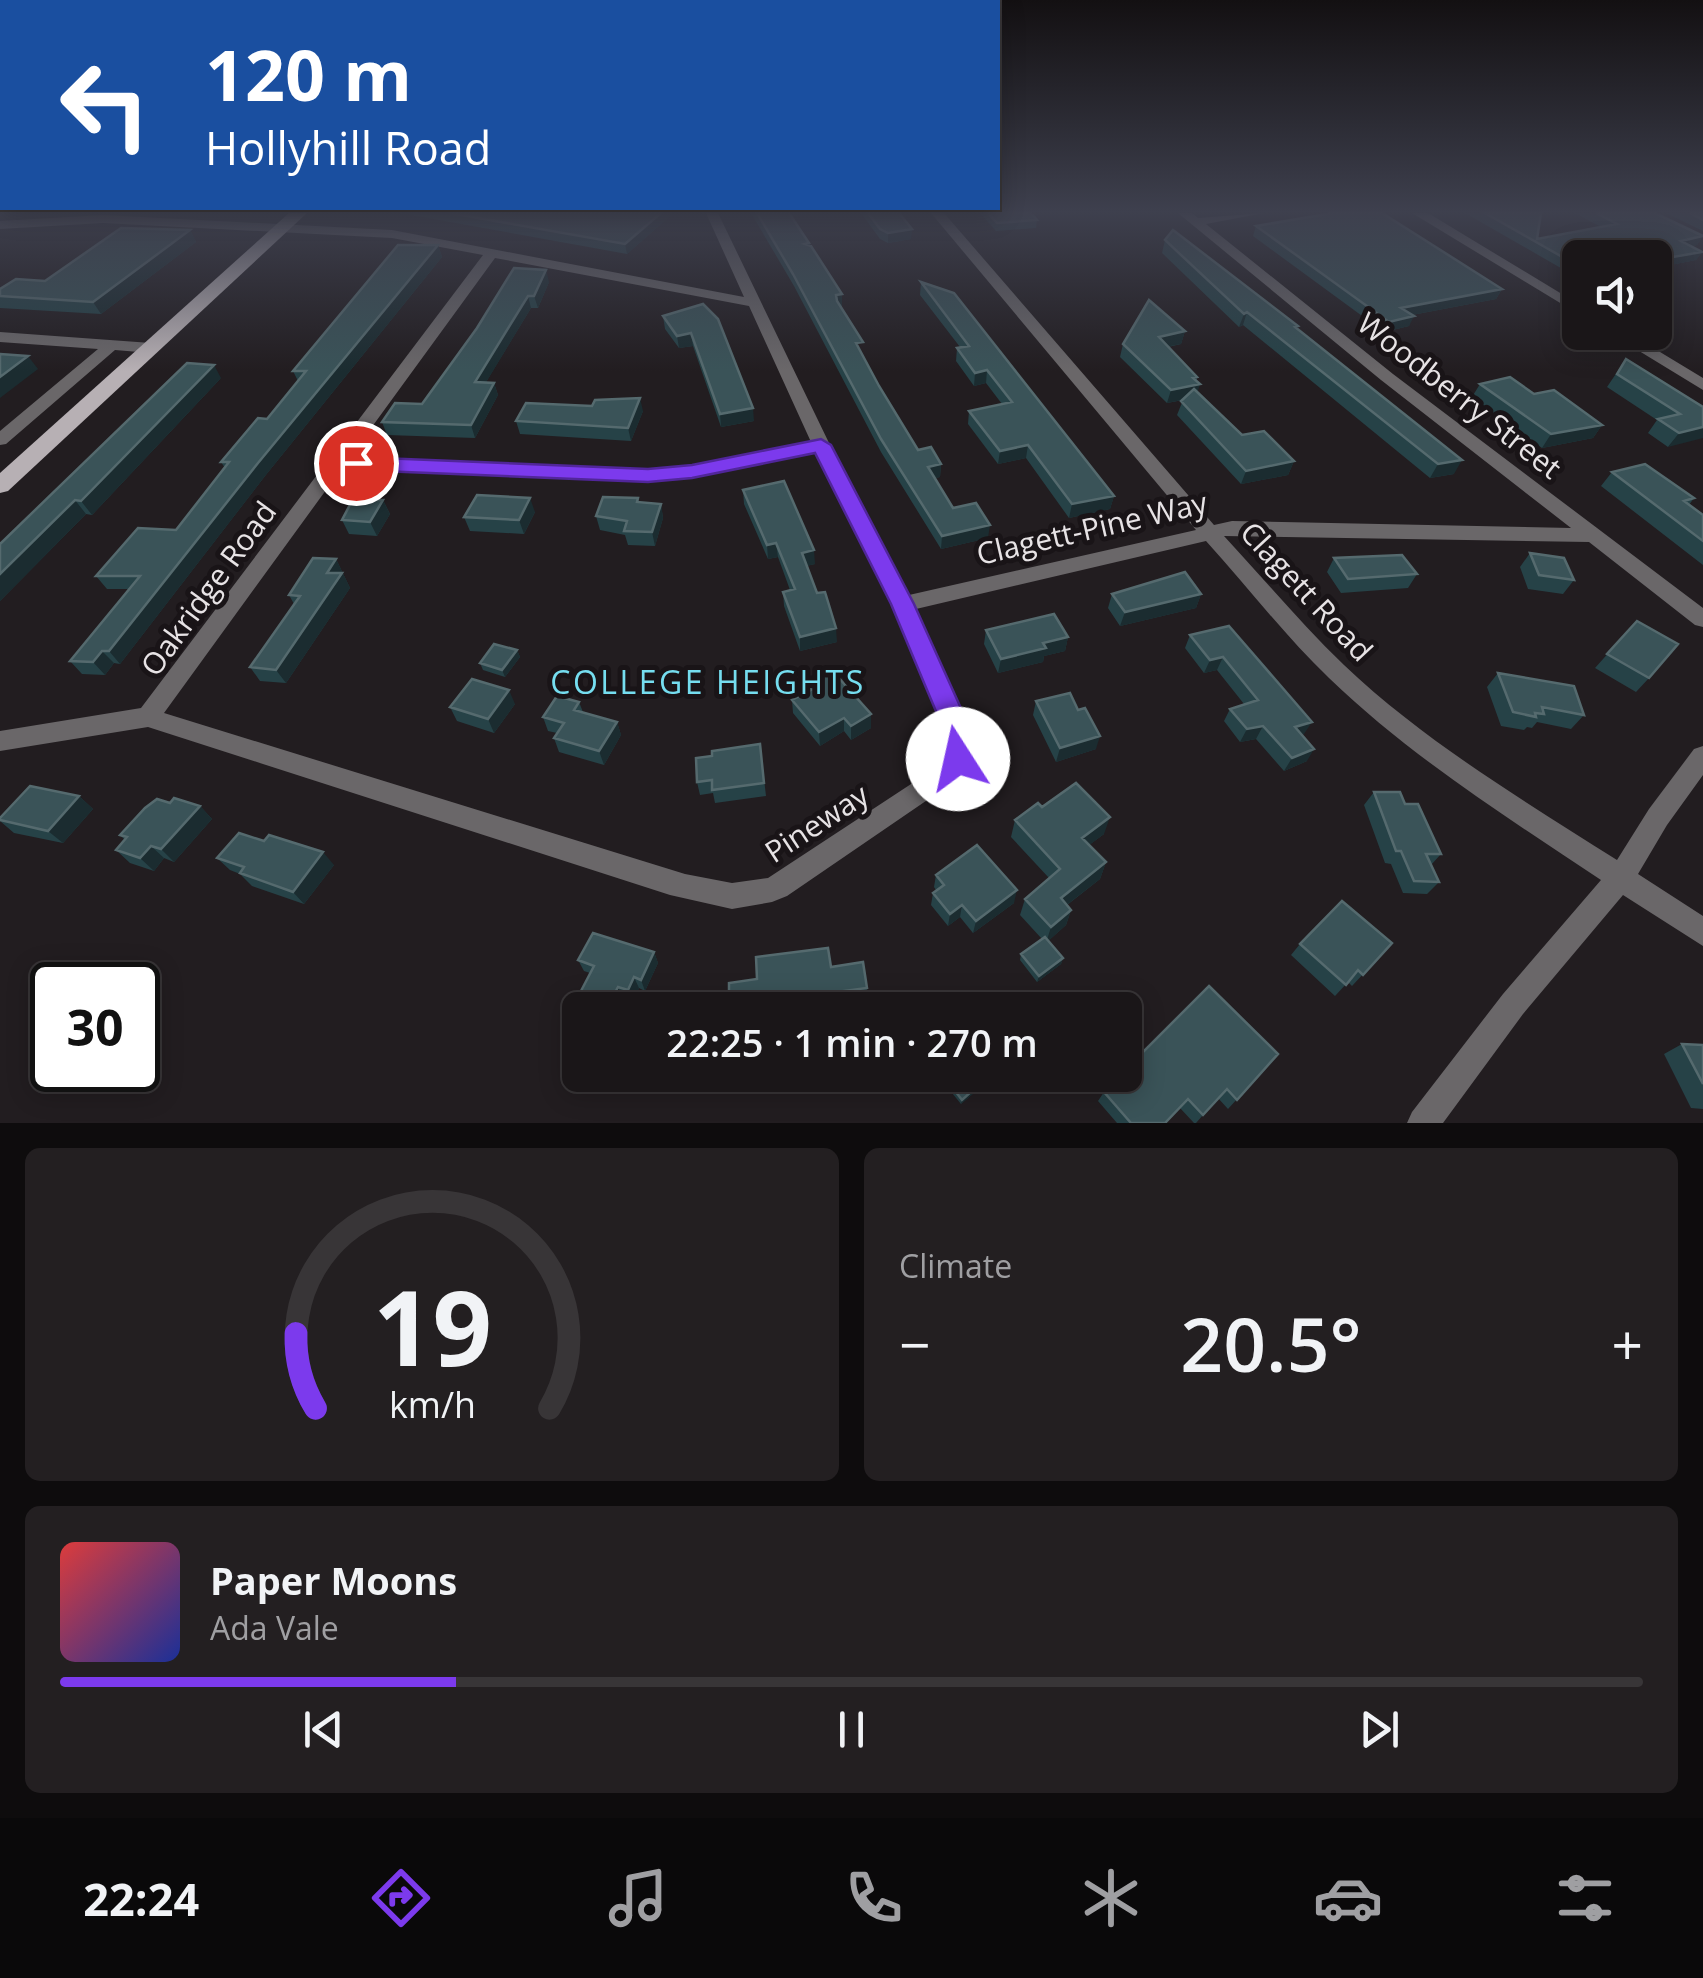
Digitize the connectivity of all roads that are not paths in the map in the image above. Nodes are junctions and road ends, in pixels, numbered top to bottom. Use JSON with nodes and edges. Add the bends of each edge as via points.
{"nodes":[{"id":1,"x":242,"y":265,"type":"edge"},
{"id":2,"x":482,"y":265,"type":"edge"},
{"id":3,"x":562,"y":265,"type":"edge"},
{"id":4,"x":737,"y":265,"type":"edge"},
{"id":5,"x":982,"y":265,"type":"edge"},
{"id":6,"x":1248,"y":265,"type":"edge"},
{"id":7,"x":1505,"y":265,"type":"edge"},
{"id":8,"x":1562,"y":300,"type":"edge"},
{"id":9,"x":754,"y":302,"type":"junction"},
{"id":10,"x":0,"y":337,"type":"edge"},
{"id":11,"x":112,"y":345,"type":"junction"},
{"id":12,"x":151,"y":348,"type":"junction"},
{"id":13,"x":1645,"y":350,"type":"edge"},
{"id":14,"x":1703,"y":385,"type":"edge"},
{"id":15,"x":0,"y":440,"type":"edge"},
{"id":16,"x":821,"y":445,"type":"junction"},
{"id":17,"x":336,"y":462,"type":"junction"},
{"id":18,"x":0,"y":486,"type":"edge"},
{"id":19,"x":1209,"y":532,"type":"junction"},
{"id":20,"x":1596,"y":535,"type":"junction"},
{"id":21,"x":902,"y":604,"type":"junction"},
{"id":22,"x":1703,"y":620,"type":"edge"},
{"id":23,"x":148,"y":717,"type":"junction"},
{"id":24,"x":0,"y":741,"type":"edge"},
{"id":25,"x":1703,"y":756,"type":"edge"},
{"id":26,"x":1620,"y":879,"type":"junction"},
{"id":27,"x":1703,"y":932,"type":"edge"},
{"id":28,"x":1423,"y":1123,"type":"edge"}],
"edges":[{"from":1,"to":12,"type":"main road"},
{"from":2,"to":17,"type":"street","name":"Oakridge Road"},
{"from":3,"to":9,"type":"street"},
{"from":4,"to":9,"type":"street","name":"Pineway"},
{"from":5,"to":19,"type":"street","name":"Clagett Road"},
{"from":6,"to":20,"type":"street","name":"Woodberry Street"},
{"from":7,"to":8,"type":"street"},
{"from":9,"to":16,"type":"street","name":"Pineway"},
{"from":10,"to":11,"type":"street"},
{"from":11,"to":12,"type":"street"},
{"from":11,"to":15,"type":"street"},
{"from":12,"to":18,"type":"main road"},
{"from":13,"to":14,"type":"street"},
{"from":16,"to":17,"type":"street","via":[[648,476]]},
{"from":16,"to":21,"type":"street","name":"Pineway"},
{"from":17,"to":23,"type":"street","name":"Oakridge Road"},
{"from":19,"to":20,"type":"street","name":"Clagett-Pine Way","via":[[1255,527]]},
{"from":19,"to":21,"type":"street","name":"Clagett-Pine Way"},
{"from":19,"to":26,"type":"street","name":"Clagett Road","via":[[1296,632],[1387,716]]},
{"from":20,"to":22,"type":"street","name":"Woodberry Street"},
{"from":21,"to":23,"type":"street","name":"Pineway","via":[[959,735],[958,759],[850,840],[778,887],[752,896],[654,878]]},
{"from":23,"to":24,"type":"street","name":"Pineway"},
{"from":25,"to":26,"type":"street"},
{"from":26,"to":27,"type":"street","name":"Clagett Road"},
{"from":26,"to":28,"type":"street"}]}
